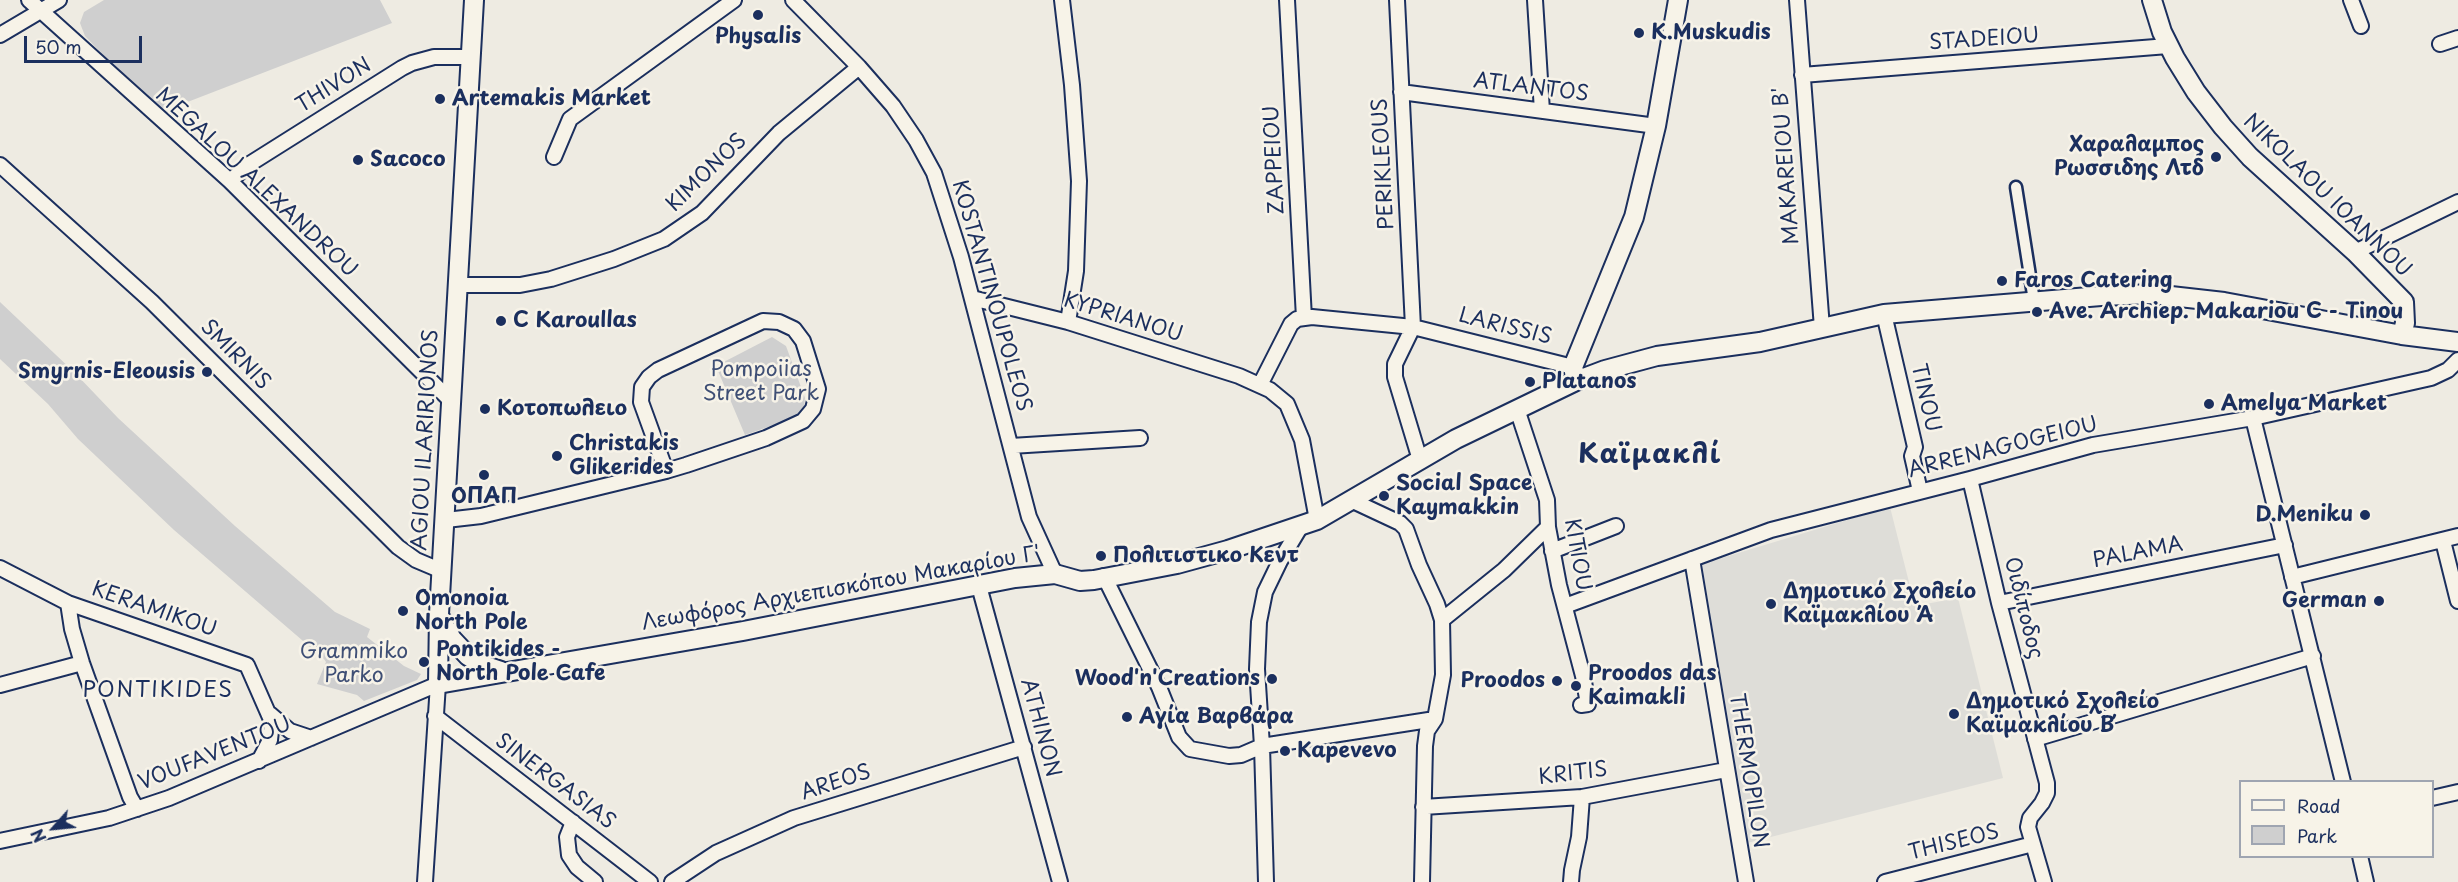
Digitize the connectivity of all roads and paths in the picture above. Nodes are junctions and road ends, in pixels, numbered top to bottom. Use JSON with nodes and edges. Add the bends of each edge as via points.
{"nodes":[{"id":1,"x":29,"y":0,"type":"edge"},
{"id":2,"x":60,"y":0,"type":"edge"},
{"id":3,"x":474,"y":0,"type":"edge"},
{"id":4,"x":734,"y":0,"type":"edge"},
{"id":5,"x":793,"y":0,"type":"edge"},
{"id":6,"x":1062,"y":0,"type":"edge"},
{"id":7,"x":1287,"y":0,"type":"edge"},
{"id":8,"x":1397,"y":0,"type":"edge"},
{"id":9,"x":1535,"y":0,"type":"edge"},
{"id":10,"x":1678,"y":0,"type":"edge"},
{"id":11,"x":1797,"y":0,"type":"edge"},
{"id":12,"x":2152,"y":0,"type":"edge"},
{"id":13,"x":2351,"y":0,"type":"edge"},
{"id":14,"x":40,"y":11,"type":"junction"},
{"id":15,"x":2361,"y":26,"type":"dead end"},
{"id":16,"x":0,"y":35,"type":"edge"},
{"id":17,"x":2458,"y":38,"type":"edge"},
{"id":18,"x":2440,"y":44,"type":"dead end"},
{"id":19,"x":2168,"y":46,"type":"junction"},
{"id":20,"x":471,"y":57,"type":"junction"},
{"id":21,"x":859,"y":67,"type":"junction"},
{"id":22,"x":1802,"y":75,"type":"junction"},
{"id":23,"x":1401,"y":92,"type":"junction"},
{"id":24,"x":1542,"y":111,"type":"junction"},
{"id":25,"x":1656,"y":126,"type":"junction"},
{"id":26,"x":554,"y":157,"type":"dead end"},
{"id":27,"x":0,"y":165,"type":"edge"},
{"id":28,"x":230,"y":181,"type":"junction"},
{"id":29,"x":2016,"y":187,"type":"dead end"},
{"id":30,"x":2458,"y":202,"type":"edge"},
{"id":31,"x":2355,"y":252,"type":"junction"},
{"id":32,"x":457,"y":285,"type":"junction"},
{"id":33,"x":972,"y":298,"type":"junction"},
{"id":34,"x":2034,"y":301,"type":"junction"},
{"id":35,"x":1884,"y":314,"type":"junction"},
{"id":36,"x":1304,"y":318,"type":"junction"},
{"id":37,"x":1068,"y":322,"type":"junction"},
{"id":38,"x":1413,"y":327,"type":"junction"},
{"id":39,"x":1822,"y":328,"type":"junction"},
{"id":40,"x":2402,"y":335,"type":"junction"},
{"id":41,"x":2458,"y":342,"type":"edge"},
{"id":42,"x":2458,"y":360,"type":"edge"},
{"id":43,"x":1575,"y":374,"type":"junction"},
{"id":44,"x":1260,"y":385,"type":"junction"},
{"id":45,"x":450,"y":400,"type":"junction"},
{"id":46,"x":1517,"y":409,"type":"junction"},
{"id":47,"x":2253,"y":418,"type":"junction"},
{"id":48,"x":1140,"y":438,"type":"dead end"},
{"id":49,"x":1011,"y":446,"type":"junction"},
{"id":50,"x":1420,"y":460,"type":"junction"},
{"id":51,"x":666,"y":471,"type":"junction"},
{"id":52,"x":1970,"y":479,"type":"junction"},
{"id":53,"x":1920,"y":491,"type":"junction"},
{"id":54,"x":1353,"y":501,"type":"junction"},
{"id":55,"x":446,"y":520,"type":"junction"},
{"id":56,"x":1309,"y":523,"type":"junction"},
{"id":57,"x":1616,"y":526,"type":"dead end"},
{"id":58,"x":1548,"y":527,"type":"junction"},
{"id":59,"x":2458,"y":536,"type":"edge"},
{"id":60,"x":2443,"y":541,"type":"junction"},
{"id":61,"x":2285,"y":545,"type":"junction"},
{"id":62,"x":1552,"y":551,"type":"junction"},
{"id":63,"x":1692,"y":560,"type":"junction"},
{"id":64,"x":0,"y":568,"type":"edge"},
{"id":65,"x":442,"y":571,"type":"junction"},
{"id":66,"x":1055,"y":574,"type":"junction"},
{"id":67,"x":1104,"y":576,"type":"junction"},
{"id":68,"x":2292,"y":577,"type":"junction"},
{"id":69,"x":979,"y":586,"type":"junction"},
{"id":70,"x":2458,"y":601,"type":"edge"},
{"id":71,"x":68,"y":603,"type":"junction"},
{"id":72,"x":1999,"y":603,"type":"junction"},
{"id":73,"x":1565,"y":606,"type":"junction"},
{"id":74,"x":439,"y":614,"type":"junction"},
{"id":75,"x":1442,"y":621,"type":"junction"},
{"id":76,"x":2313,"y":656,"type":"junction"},
{"id":77,"x":82,"y":663,"type":"junction"},
{"id":78,"x":503,"y":671,"type":"junction"},
{"id":79,"x":438,"y":684,"type":"junction"},
{"id":80,"x":0,"y":685,"type":"edge"},
{"id":81,"x":1581,"y":705,"type":"dead end"},
{"id":82,"x":270,"y":714,"type":"junction"},
{"id":83,"x":435,"y":716,"type":"junction"},
{"id":84,"x":1435,"y":719,"type":"junction"},
{"id":85,"x":311,"y":738,"type":"junction"},
{"id":86,"x":2035,"y":739,"type":"junction"},
{"id":87,"x":1262,"y":746,"type":"junction"},
{"id":88,"x":1024,"y":747,"type":"junction"},
{"id":89,"x":259,"y":761,"type":"junction"},
{"id":90,"x":1726,"y":770,"type":"junction"},
{"id":91,"x":2343,"y":780,"type":"edge"},
{"id":92,"x":2458,"y":792,"type":"edge"},
{"id":93,"x":1582,"y":796,"type":"junction"},
{"id":94,"x":2434,"y":798,"type":"edge"},
{"id":95,"x":1423,"y":807,"type":"junction"},
{"id":96,"x":137,"y":809,"type":"junction"},
{"id":97,"x":573,"y":822,"type":"junction"},
{"id":98,"x":0,"y":841,"type":"edge"},
{"id":99,"x":2032,"y":844,"type":"junction"},
{"id":100,"x":2360,"y":858,"type":"edge"},
{"id":101,"x":425,"y":882,"type":"edge"},
{"id":102,"x":596,"y":882,"type":"edge"},
{"id":103,"x":650,"y":882,"type":"edge"},
{"id":104,"x":672,"y":882,"type":"edge"},
{"id":105,"x":1060,"y":882,"type":"edge"},
{"id":106,"x":1266,"y":882,"type":"edge"},
{"id":107,"x":1422,"y":882,"type":"edge"},
{"id":108,"x":1572,"y":882,"type":"edge"},
{"id":109,"x":1746,"y":882,"type":"edge"},
{"id":110,"x":1885,"y":882,"type":"edge"},
{"id":111,"x":2044,"y":882,"type":"edge"},
{"id":112,"x":2366,"y":882,"type":"edge"}],
"edges":[{"from":1,"to":14,"type":"street","name":"MEGALOU ALEXANDROU"},
{"from":2,"to":14,"type":"street"},
{"from":3,"to":20,"type":"street","name":"AGIOU ILARIRIONOS"},
{"from":4,"to":26,"type":"street","via":[[570,119]]},
{"from":5,"to":21,"type":"street","name":"KOSTANTINOUPOLEOS"},
{"from":6,"to":37,"type":"street","via":[[1079,181],[1077,270]]},
{"from":7,"to":36,"type":"street","name":"ZAPPEIOU"},
{"from":8,"to":23,"type":"street","name":"PERIKLEOUS"},
{"from":9,"to":24,"type":"street"},
{"from":10,"to":25,"type":"street"},
{"from":11,"to":22,"type":"street","name":"MAKAREIOU B'"},
{"from":12,"to":19,"type":"street","name":"NIKOLAOU IOANNOU"},
{"from":13,"to":15,"type":"street"},
{"from":14,"to":16,"type":"street"},
{"from":14,"to":28,"type":"street","name":"MEGALOU ALEXANDROU"},
{"from":17,"to":18,"type":"street"},
{"from":19,"to":22,"type":"street","name":"STADEIOU"},
{"from":19,"to":31,"type":"street","name":"NIKOLAOU IOANNOU","via":[[2196,92],[2237,143]]},
{"from":20,"to":28,"type":"street","name":"THIVON","via":[[434,57],[402,68],[248,165]]},
{"from":20,"to":32,"type":"street","name":"AGIOU ILARIRIONOS"},
{"from":21,"to":32,"type":"street","name":"KIMONOS","via":[[785,127],[702,213],[664,239],[551,279],[520,285]]},
{"from":21,"to":33,"type":"street","name":"KOSTANTINOUPOLEOS","via":[[905,123],[934,173]]},
{"from":22,"to":39,"type":"street","name":"MAKAREIOU B'"},
{"from":23,"to":24,"type":"street","name":"ATLANTOS"},
{"from":23,"to":38,"type":"street","name":"PERIKLEOUS"},
{"from":24,"to":25,"type":"street","name":"ATLANTOS"},
{"from":25,"to":43,"type":"street","via":[[1634,217]]},
{"from":27,"to":65,"type":"street","name":"SMIRNIS","via":[[152,302],[398,547]]},
{"from":28,"to":45,"type":"street","name":"MEGALOU ALEXANDROU"},
{"from":29,"to":34,"type":"street"},
{"from":30,"to":31,"type":"street"},
{"from":31,"to":40,"type":"street","name":"NIKOLAOU IOANNOU","via":[[2404,302]]},
{"from":32,"to":45,"type":"street","name":"AGIOU ILARIRIONOS"},
{"from":33,"to":37,"type":"street","name":"KYPRIANOU"},
{"from":33,"to":49,"type":"street","name":"KOSTANTINOUPOLEOS"},
{"from":34,"to":35,"type":"street","name":"Λεωφόρος Αρχιεπισκόπου Μακαρίου Γ'"},
{"from":34,"to":40,"type":"street","name":"Λεωφόρος Αρχιεπισκόπου Μακαρίου Γ'","via":[[2153,294],[2224,302]]},
{"from":35,"to":39,"type":"street","name":"Λεωφόρος Αρχιεπισκόπου Μακαρίου Γ'"},
{"from":35,"to":53,"type":"street","name":"TINOU","via":[[1915,447],[1912,456]]},
{"from":36,"to":38,"type":"street","name":"LARISSIS"},
{"from":36,"to":44,"type":"street","via":[[1297,319],[1284,333]]},
{"from":37,"to":44,"type":"street","name":"KYPRIANOU"},
{"from":38,"to":43,"type":"street","name":"LARISSIS"},
{"from":38,"to":50,"type":"street","via":[[1395,364],[1395,377]]},
{"from":39,"to":43,"type":"street","name":"Λεωφόρος Αρχιεπισκόπου Μακαρίου Γ'"},
{"from":40,"to":41,"type":"street","name":"Λεωφόρος Αρχιεπισκόπου Μακαρίου Γ'"},
{"from":42,"to":47,"type":"street","name":"ARRENAGOGEIOU","via":[[2431,378]]},
{"from":43,"to":46,"type":"street","name":"Λεωφόρος Αρχιεπισκόπου Μακαρίου Γ'"},
{"from":44,"to":56,"type":"street","name":"KYPRIANOU","via":[[1280,397],[1292,412],[1302,440]]},
{"from":45,"to":55,"type":"street","name":"AGIOU ILARIRIONOS"},
{"from":46,"to":50,"type":"street","name":"Λεωφόρος Αρχιεπισκόπου Μακαρίου Γ'"},
{"from":46,"to":58,"type":"street","name":"KITIOU","via":[[1547,500]]},
{"from":47,"to":52,"type":"street","name":"ARRENAGOGEIOU","via":[[2093,445]]},
{"from":47,"to":61,"type":"street"},
{"from":48,"to":49,"type":"street"},
{"from":49,"to":66,"type":"street","name":"KOSTANTINOUPOLEOS","via":[[1029,517]]},
{"from":50,"to":54,"type":"street","name":"Λεωφόρος Αρχιεπισκόπου Μακαρίου Γ'"},
{"from":51,"to":51,"type":"street","via":[[641,402],[642,387],[649,376],[763,321],[779,322],[794,329],[803,341],[816,381],[818,396],[809,416],[766,438]]},
{"from":51,"to":55,"type":"street","via":[[481,516]]},
{"from":52,"to":53,"type":"street","name":"ARRENAGOGEIOU"},
{"from":52,"to":72,"type":"street","name":"Οιδίποδος"},
{"from":53,"to":63,"type":"street","name":"ARRENAGOGEIOU","via":[[1771,531]]},
{"from":54,"to":56,"type":"street","name":"Λεωφόρος Αρχιεπισκόπου Μακαρίου Γ'"},
{"from":54,"to":75,"type":"street","via":[[1406,529]]},
{"from":55,"to":65,"type":"street","name":"AGIOU ILARIRIONOS"},
{"from":56,"to":67,"type":"street","name":"Λεωφόρος Αρχιεπισκόπου Μακαρίου Γ'","via":[[1177,564]]},
{"from":56,"to":87,"type":"street","via":[[1280,561],[1265,592],[1257,669]]},
{"from":57,"to":62,"type":"street"},
{"from":58,"to":62,"type":"street","name":"KITIOU"},
{"from":58,"to":75,"type":"street"},
{"from":59,"to":60,"type":"street"},
{"from":60,"to":68,"type":"street"},
{"from":60,"to":70,"type":"street"},
{"from":61,"to":68,"type":"street"},
{"from":61,"to":72,"type":"street","name":"PALAMA"},
{"from":62,"to":73,"type":"street","name":"KITIOU"},
{"from":63,"to":73,"type":"street","name":"ARRENAGOGEIOU"},
{"from":63,"to":90,"type":"street","name":"THERMOPILON"},
{"from":64,"to":71,"type":"street","name":"KERAMIKOU"},
{"from":65,"to":74,"type":"street","name":"AGIOU ILARIRIONOS"},
{"from":66,"to":67,"type":"street","name":"Λεωφόρος Αρχιεπισκόπου Μακαρίου Γ'","via":[[1080,581]]},
{"from":66,"to":69,"type":"street","name":"Λεωφόρος Αρχιεπισκόπου Μακαρίου Γ'"},
{"from":67,"to":87,"type":"street","via":[[1183,744],[1198,752],[1229,756]]},
{"from":68,"to":76,"type":"street"},
{"from":69,"to":78,"type":"street","name":"Λεωφόρος Αρχιεπισκόπου Μακαρίου Γ'"},
{"from":69,"to":88,"type":"street","name":"ATHINON"},
{"from":71,"to":77,"type":"street"},
{"from":71,"to":82,"type":"street","name":"KERAMIKOU","via":[[247,664]]},
{"from":72,"to":86,"type":"street","name":"Οιδίποδος"},
{"from":73,"to":81,"type":"street","name":"KITIOU","via":[[1588,704]]},
{"from":74,"to":78,"type":"street","via":[[452,639],[468,656]]},
{"from":74,"to":79,"type":"street","name":"AGIOU ILARIRIONOS"},
{"from":75,"to":84,"type":"street","via":[[1443,675]]},
{"from":76,"to":86,"type":"street"},
{"from":76,"to":91,"type":"street"},
{"from":77,"to":80,"type":"street"},
{"from":77,"to":96,"type":"street"},
{"from":78,"to":79,"type":"street","name":"Λεωφόρος Αρχιεπισκόπου Μακαρίου Γ'"},
{"from":79,"to":83,"type":"street","name":"AGIOU ILARIRIONOS"},
{"from":79,"to":85,"type":"street","name":"VOUFAVENTOU"},
{"from":82,"to":85,"type":"street","name":"KERAMIKOU","via":[[290,731]]},
{"from":82,"to":89,"type":"street","name":"KERAMIKOU","via":[[272,731]]},
{"from":83,"to":97,"type":"street","name":"SINERGASIAS"},
{"from":83,"to":101,"type":"street","name":"AGIOU ILARIRIONOS"},
{"from":84,"to":87,"type":"street"},
{"from":84,"to":95,"type":"street","via":[[1427,731]]},
{"from":85,"to":89,"type":"street","name":"VOUFAVENTOU"},
{"from":86,"to":99,"type":"street","name":"Οιδίποδος","via":[[2047,793],[2030,818]]},
{"from":87,"to":106,"type":"street"},
{"from":88,"to":104,"type":"street","name":"AREOS","via":[[794,818],[716,854]]},
{"from":88,"to":105,"type":"street","name":"ATHINON"},
{"from":89,"to":96,"type":"street","name":"VOUFAVENTOU"},
{"from":90,"to":93,"type":"street","name":"KRITIS"},
{"from":90,"to":109,"type":"street","name":"THERMOPILON"},
{"from":92,"to":94,"type":"street"},
{"from":93,"to":95,"type":"street","name":"KRITIS"},
{"from":93,"to":108,"type":"street"},
{"from":95,"to":107,"type":"street"},
{"from":96,"to":98,"type":"street","name":"VOUFAVENTOU"},
{"from":97,"to":102,"type":"street","via":[[567,837],[569,855]]},
{"from":97,"to":103,"type":"street","name":"SINERGASIAS"},
{"from":99,"to":110,"type":"street","name":"THISEOS"},
{"from":99,"to":111,"type":"street","name":"Οιδίποδος"},
{"from":100,"to":112,"type":"street"}]}
